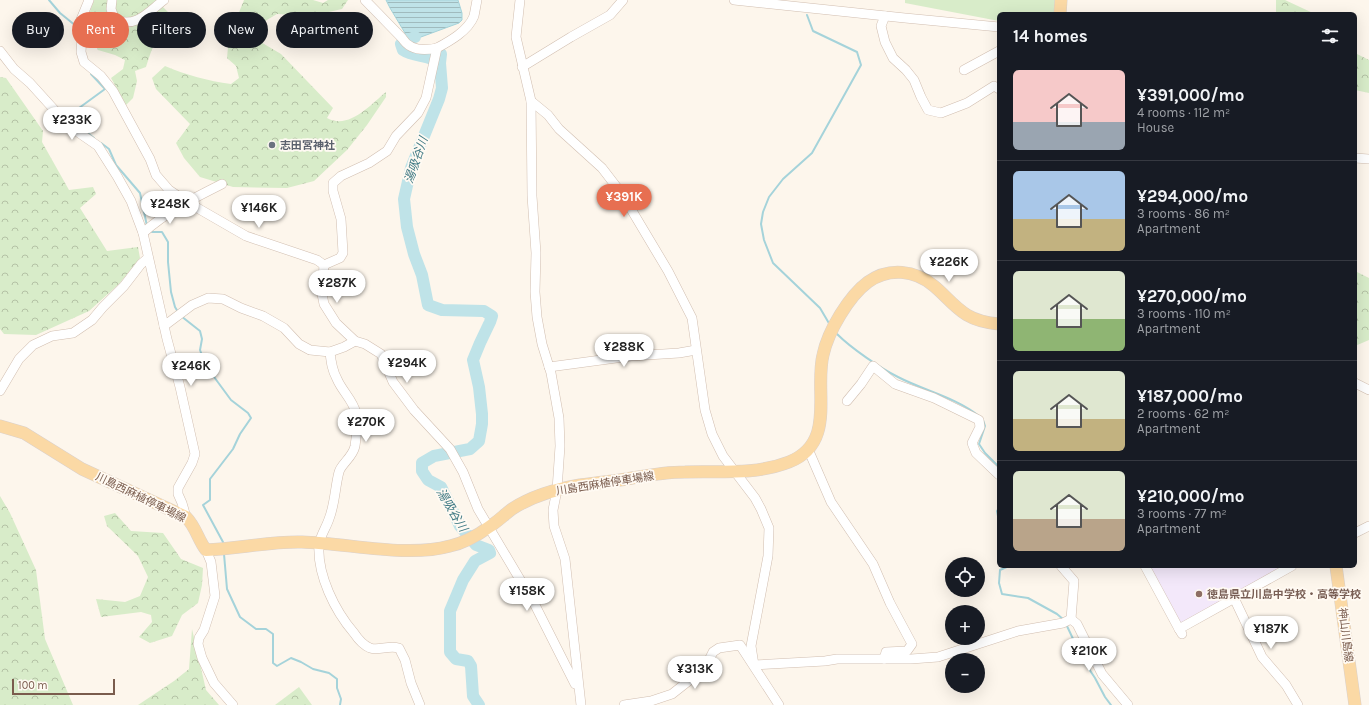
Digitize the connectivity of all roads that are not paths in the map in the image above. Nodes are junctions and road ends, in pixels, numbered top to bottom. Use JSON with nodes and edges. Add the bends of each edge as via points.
{"nodes":[{"id":1,"x":89,"y":0,"type":"edge"},
{"id":2,"x":112,"y":0,"type":"edge"},
{"id":3,"x":164,"y":0,"type":"edge"},
{"id":4,"x":365,"y":0,"type":"edge"},
{"id":5,"x":477,"y":0,"type":"edge"},
{"id":6,"x":520,"y":0,"type":"edge"},
{"id":7,"x":623,"y":0,"type":"edge"},
{"id":8,"x":734,"y":0,"type":"edge"},
{"id":9,"x":1061,"y":0,"type":"edge"},
{"id":10,"x":1060,"y":12,"type":"edge"},
{"id":11,"x":885,"y":16,"type":"junction"},
{"id":12,"x":997,"y":27,"type":"edge"},
{"id":13,"x":0,"y":51,"type":"edge"},
{"id":14,"x":997,"y":51,"type":"edge"},
{"id":15,"x":436,"y":56,"type":"junction"},
{"id":16,"x":522,"y":67,"type":"junction"},
{"id":17,"x":964,"y":70,"type":"dead end"},
{"id":18,"x":997,"y":88,"type":"edge"},
{"id":19,"x":531,"y":101,"type":"junction"},
{"id":20,"x":1357,"y":158,"type":"edge"},
{"id":21,"x":1369,"y":159,"type":"edge"},
{"id":22,"x":222,"y":184,"type":"dead end"},
{"id":23,"x":187,"y":202,"type":"junction"},
{"id":24,"x":143,"y":233,"type":"junction"},
{"id":25,"x":148,"y":258,"type":"junction"},
{"id":26,"x":324,"y":265,"type":"junction"},
{"id":27,"x":997,"y":324,"type":"edge"},
{"id":28,"x":164,"y":326,"type":"junction"},
{"id":29,"x":355,"y":341,"type":"junction"},
{"id":30,"x":696,"y":350,"type":"junction"},
{"id":31,"x":330,"y":352,"type":"junction"},
{"id":32,"x":549,"y":367,"type":"junction"},
{"id":33,"x":1357,"y":384,"type":"edge"},
{"id":34,"x":1369,"y":390,"type":"edge"},
{"id":35,"x":0,"y":391,"type":"edge"},
{"id":36,"x":847,"y":401,"type":"dead end"},
{"id":37,"x":0,"y":426,"type":"edge"},
{"id":38,"x":808,"y":448,"type":"junction"},
{"id":39,"x":734,"y":472,"type":"junction"},
{"id":40,"x":997,"y":473,"type":"edge"},
{"id":41,"x":557,"y":490,"type":"junction"},
{"id":42,"x":186,"y":518,"type":"junction"},
{"id":43,"x":1369,"y":526,"type":"edge"},
{"id":44,"x":489,"y":528,"type":"junction"},
{"id":45,"x":1357,"y":532,"type":"edge"},
{"id":46,"x":319,"y":542,"type":"junction"},
{"id":47,"x":206,"y":550,"type":"junction"},
{"id":48,"x":1063,"y":568,"type":"edge"},
{"id":49,"x":1146,"y":568,"type":"edge"},
{"id":50,"x":1288,"y":568,"type":"edge"},
{"id":51,"x":1336,"y":568,"type":"edge"},
{"id":52,"x":1234,"y":598,"type":"junction"},
{"id":53,"x":1067,"y":621,"type":"junction"},
{"id":54,"x":884,"y":659,"type":"junction"},
{"id":55,"x":754,"y":666,"type":"junction"},
{"id":56,"x":578,"y":690,"type":"junction"},
{"id":57,"x":233,"y":705,"type":"edge"},
{"id":58,"x":420,"y":705,"type":"edge"},
{"id":59,"x":581,"y":705,"type":"edge"},
{"id":60,"x":624,"y":705,"type":"edge"},
{"id":61,"x":779,"y":705,"type":"edge"},
{"id":62,"x":1128,"y":705,"type":"edge"},
{"id":63,"x":1298,"y":705,"type":"edge"},
{"id":64,"x":1355,"y":705,"type":"edge"}],
"edges":[{"from":1,"to":23,"type":"street","via":[[80,22],[84,62],[113,91],[156,175],[169,190]]},
{"from":2,"to":3,"type":"street","via":[[111,9],[115,20],[129,23],[144,17]]},
{"from":4,"to":15,"type":"street","via":[[414,49]]},
{"from":5,"to":15,"type":"street","via":[[473,17],[464,30]]},
{"from":6,"to":16,"type":"street","via":[[516,37]]},
{"from":7,"to":16,"type":"street","via":[[610,15]]},
{"from":8,"to":11,"type":"street"},
{"from":9,"to":10,"type":"main road"},
{"from":11,"to":12,"type":"street"},
{"from":11,"to":18,"type":"street","via":[[881,26],[885,42],[893,58],[914,80],[928,110],[941,113],[967,103],[994,86]]},
{"from":13,"to":24,"type":"street","via":[[69,126],[98,146],[131,201]]},
{"from":14,"to":17,"type":"street"},
{"from":15,"to":26,"type":"street","via":[[426,98],[418,113],[396,136],[387,151],[333,183],[341,219],[344,253],[340,258]]},
{"from":16,"to":19,"type":"street"},
{"from":19,"to":30,"type":"street","via":[[602,168],[622,194],[668,271],[692,318]]},
{"from":19,"to":32,"type":"street","via":[[535,292],[538,324]]},
{"from":20,"to":21,"type":"street"},
{"from":22,"to":23,"type":"street"},
{"from":23,"to":24,"type":"street","via":[[155,222]]},
{"from":23,"to":26,"type":"street","via":[[246,236],[317,260]]},
{"from":24,"to":25,"type":"street"},
{"from":25,"to":28,"type":"street"},
{"from":25,"to":35,"type":"street","via":[[92,320],[73,333],[52,336],[33,345],[19,359]]},
{"from":26,"to":29,"type":"street","via":[[324,304],[336,323]]},
{"from":27,"to":38,"type":"main road","name":"川島西麻植停車場線","via":[[967,315],[934,285],[915,274],[894,272],[872,279],[855,294],[826,344],[821,366],[821,418],[816,435]]},
{"from":28,"to":31,"type":"street","via":[[180,313],[208,298],[223,299],[284,328],[299,344],[310,350]]},
{"from":28,"to":42,"type":"street","via":[[195,454],[178,488]]},
{"from":29,"to":31,"type":"street"},
{"from":29,"to":44,"type":"street","via":[[381,354],[393,382],[414,410],[450,449]]},
{"from":30,"to":32,"type":"street"},
{"from":30,"to":39,"type":"street","via":[[710,428]]},
{"from":31,"to":46,"type":"street","via":[[331,364],[337,379],[352,402],[356,414],[355,448],[339,470],[330,519]]},
{"from":32,"to":41,"type":"street","via":[[559,418]]},
{"from":33,"to":34,"type":"street"},
{"from":36,"to":40,"type":"street","via":[[873,366],[895,384],[934,398],[979,420],[980,427],[972,443],[976,453]]},
{"from":37,"to":42,"type":"main road","name":"川島西麻植停車場線","via":[[24,432],[82,469]]},
{"from":38,"to":39,"type":"main road","name":"川島西麻植停車場線","via":[[798,458],[783,464]]},
{"from":38,"to":54,"type":"street","via":[[831,502],[873,564],[912,644],[907,651],[886,652]]},
{"from":39,"to":41,"type":"main road","name":"川島西麻植停車場線","via":[[666,473]]},
{"from":39,"to":55,"type":"street","via":[[755,498],[769,528],[768,556],[752,646]]},
{"from":41,"to":44,"type":"main road","name":"川島西麻植停車場線","via":[[523,503]]},
{"from":41,"to":56,"type":"street","via":[[553,510],[554,526],[566,559]]},
{"from":42,"to":47,"type":"main road","name":"川島西麻植停車場線","via":[[194,526]]},
{"from":43,"to":45,"type":"street"},
{"from":44,"to":46,"type":"main road","name":"川島西麻植停車場線","via":[[463,542],[444,548],[424,550]]},
{"from":44,"to":56,"type":"street","via":[[537,608]]},
{"from":46,"to":47,"type":"main road","name":"川島西麻植停車場線"},
{"from":46,"to":58,"type":"street","via":[[323,576],[336,609],[345,623],[369,648],[399,648]]},
{"from":47,"to":57,"type":"street","via":[[211,562],[215,596],[198,644],[214,683]]},
{"from":48,"to":53,"type":"street","via":[[1074,581]]},
{"from":49,"to":52,"type":"street","via":[[1181,632]]},
{"from":50,"to":52,"type":"street"},
{"from":51,"to":64,"type":"main road","name":"神山川島線"},
{"from":52,"to":63,"type":"street","via":[[1262,657]]},
{"from":53,"to":54,"type":"street","via":[[1018,631],[938,657]]},
{"from":53,"to":62,"type":"street","via":[[1077,624],[1102,674]]},
{"from":54,"to":55,"type":"street","via":[[837,659]]},
{"from":55,"to":60,"type":"street","via":[[740,645],[719,648],[713,652],[705,668],[672,694],[651,701]]},
{"from":55,"to":61,"type":"street"},
{"from":56,"to":59,"type":"street"}]}
